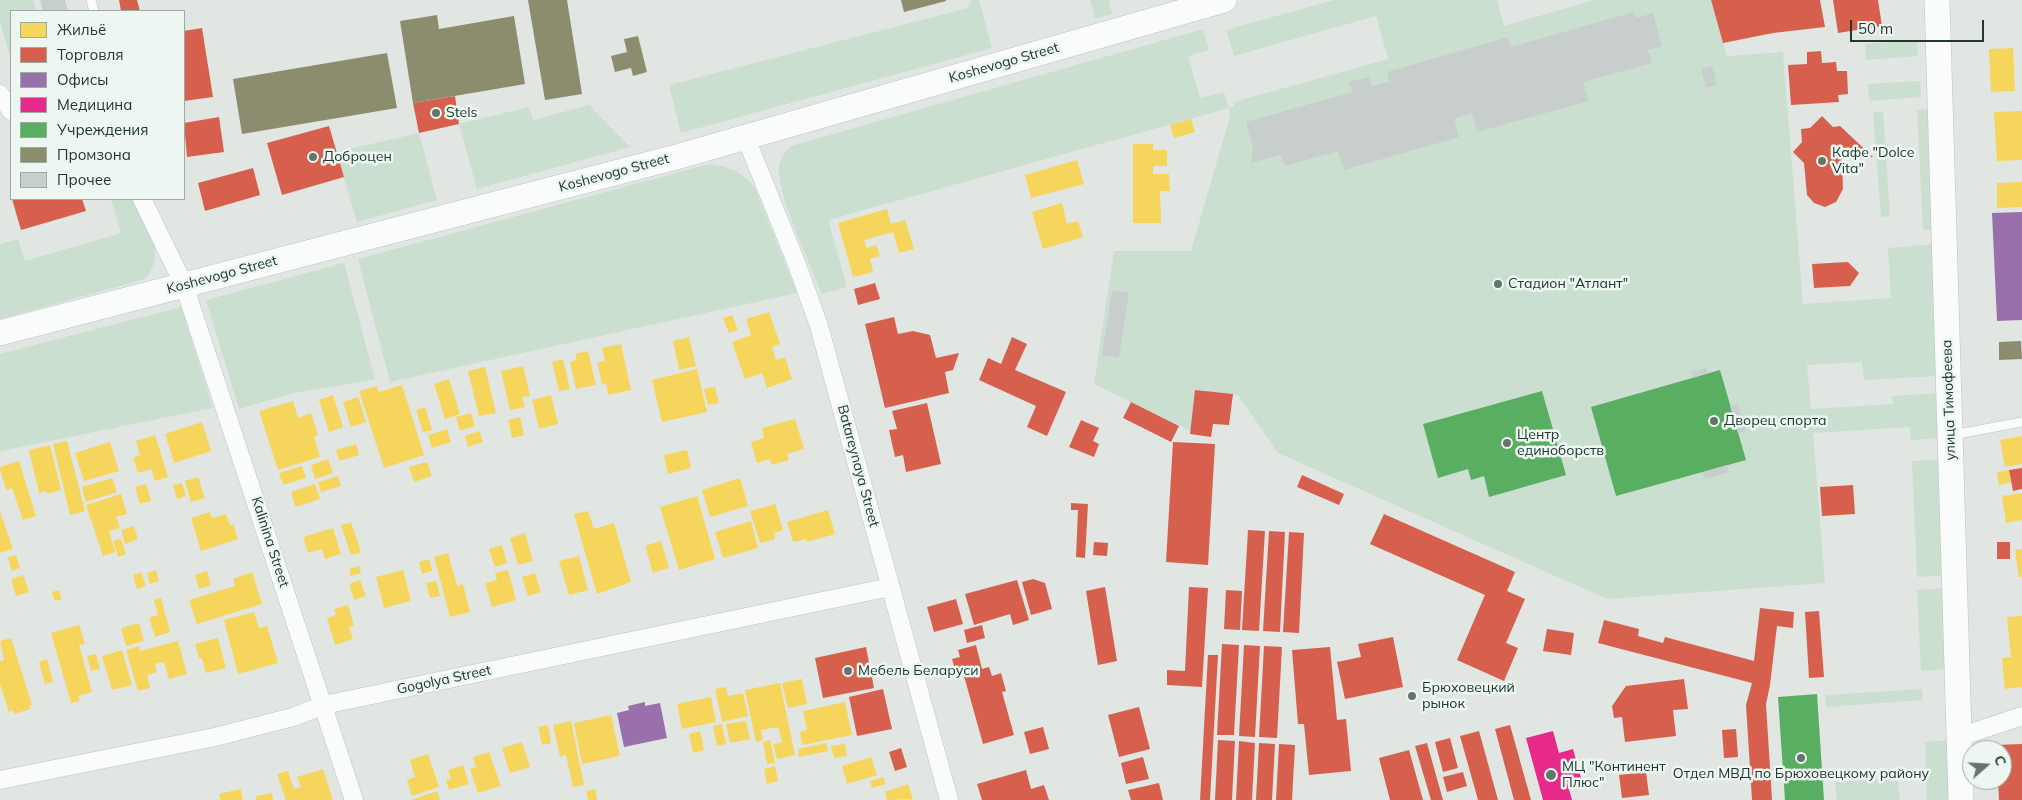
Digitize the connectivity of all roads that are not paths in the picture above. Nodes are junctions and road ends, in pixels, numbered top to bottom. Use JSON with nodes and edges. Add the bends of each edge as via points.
{"nodes":[{"id":1,"x":1224,"y":0,"type":"edge"},
{"id":2,"x":1937,"y":0,"type":"edge"},
{"id":3,"x":0,"y":94,"type":"edge"},
{"id":4,"x":10,"y":109,"type":"edge"},
{"id":5,"x":746,"y":138,"type":"junction"},
{"id":6,"x":143,"y":200,"type":"edge"},
{"id":7,"x":147,"y":200,"type":"edge"},
{"id":8,"x":153,"y":220,"type":"junction"},
{"id":9,"x":184,"y":285,"type":"junction"},
{"id":10,"x":0,"y":334,"type":"edge"},
{"id":11,"x":2022,"y":422,"type":"edge"},
{"id":12,"x":1950,"y":435,"type":"junction"},
{"id":13,"x":890,"y":587,"type":"junction"},
{"id":14,"x":324,"y":706,"type":"junction"},
{"id":15,"x":2022,"y":716,"type":"edge"},
{"id":16,"x":1959,"y":737,"type":"junction"},
{"id":17,"x":0,"y":780,"type":"edge"},
{"id":18,"x":354,"y":800,"type":"edge"},
{"id":19,"x":949,"y":800,"type":"edge"},
{"id":20,"x":1961,"y":800,"type":"edge"}],
"edges":[{"from":1,"to":5,"type":"street","name":"Koshevogo Street"},
{"from":2,"to":12,"type":"street","name":"улица Тимофеева"},
{"from":3,"to":4,"type":"street"},
{"from":5,"to":9,"type":"street","name":"Koshevogo Street"},
{"from":5,"to":13,"type":"street","name":"Batareynaya Street","via":[[819,326]]},
{"from":6,"to":8,"type":"street","name":"Kalinina Street"},
{"from":7,"to":8,"type":"lane"},
{"from":8,"to":9,"type":"street","name":"Kalinina Street"},
{"from":9,"to":10,"type":"street","name":"Koshevogo Street"},
{"from":9,"to":14,"type":"street","name":"Kalinina Street"},
{"from":11,"to":12,"type":"lane"},
{"from":12,"to":16,"type":"street","name":"улица Тимофеева"},
{"from":13,"to":14,"type":"street","name":"Gogolya Street"},
{"from":13,"to":19,"type":"street","name":"Batareynaya Street"},
{"from":14,"to":17,"type":"street","name":"Gogolya Street","via":[[215,737]]},
{"from":14,"to":18,"type":"street","name":"Kalinina Street"},
{"from":15,"to":16,"type":"street"},
{"from":16,"to":20,"type":"street","name":"улица Тимофеева"}]}
